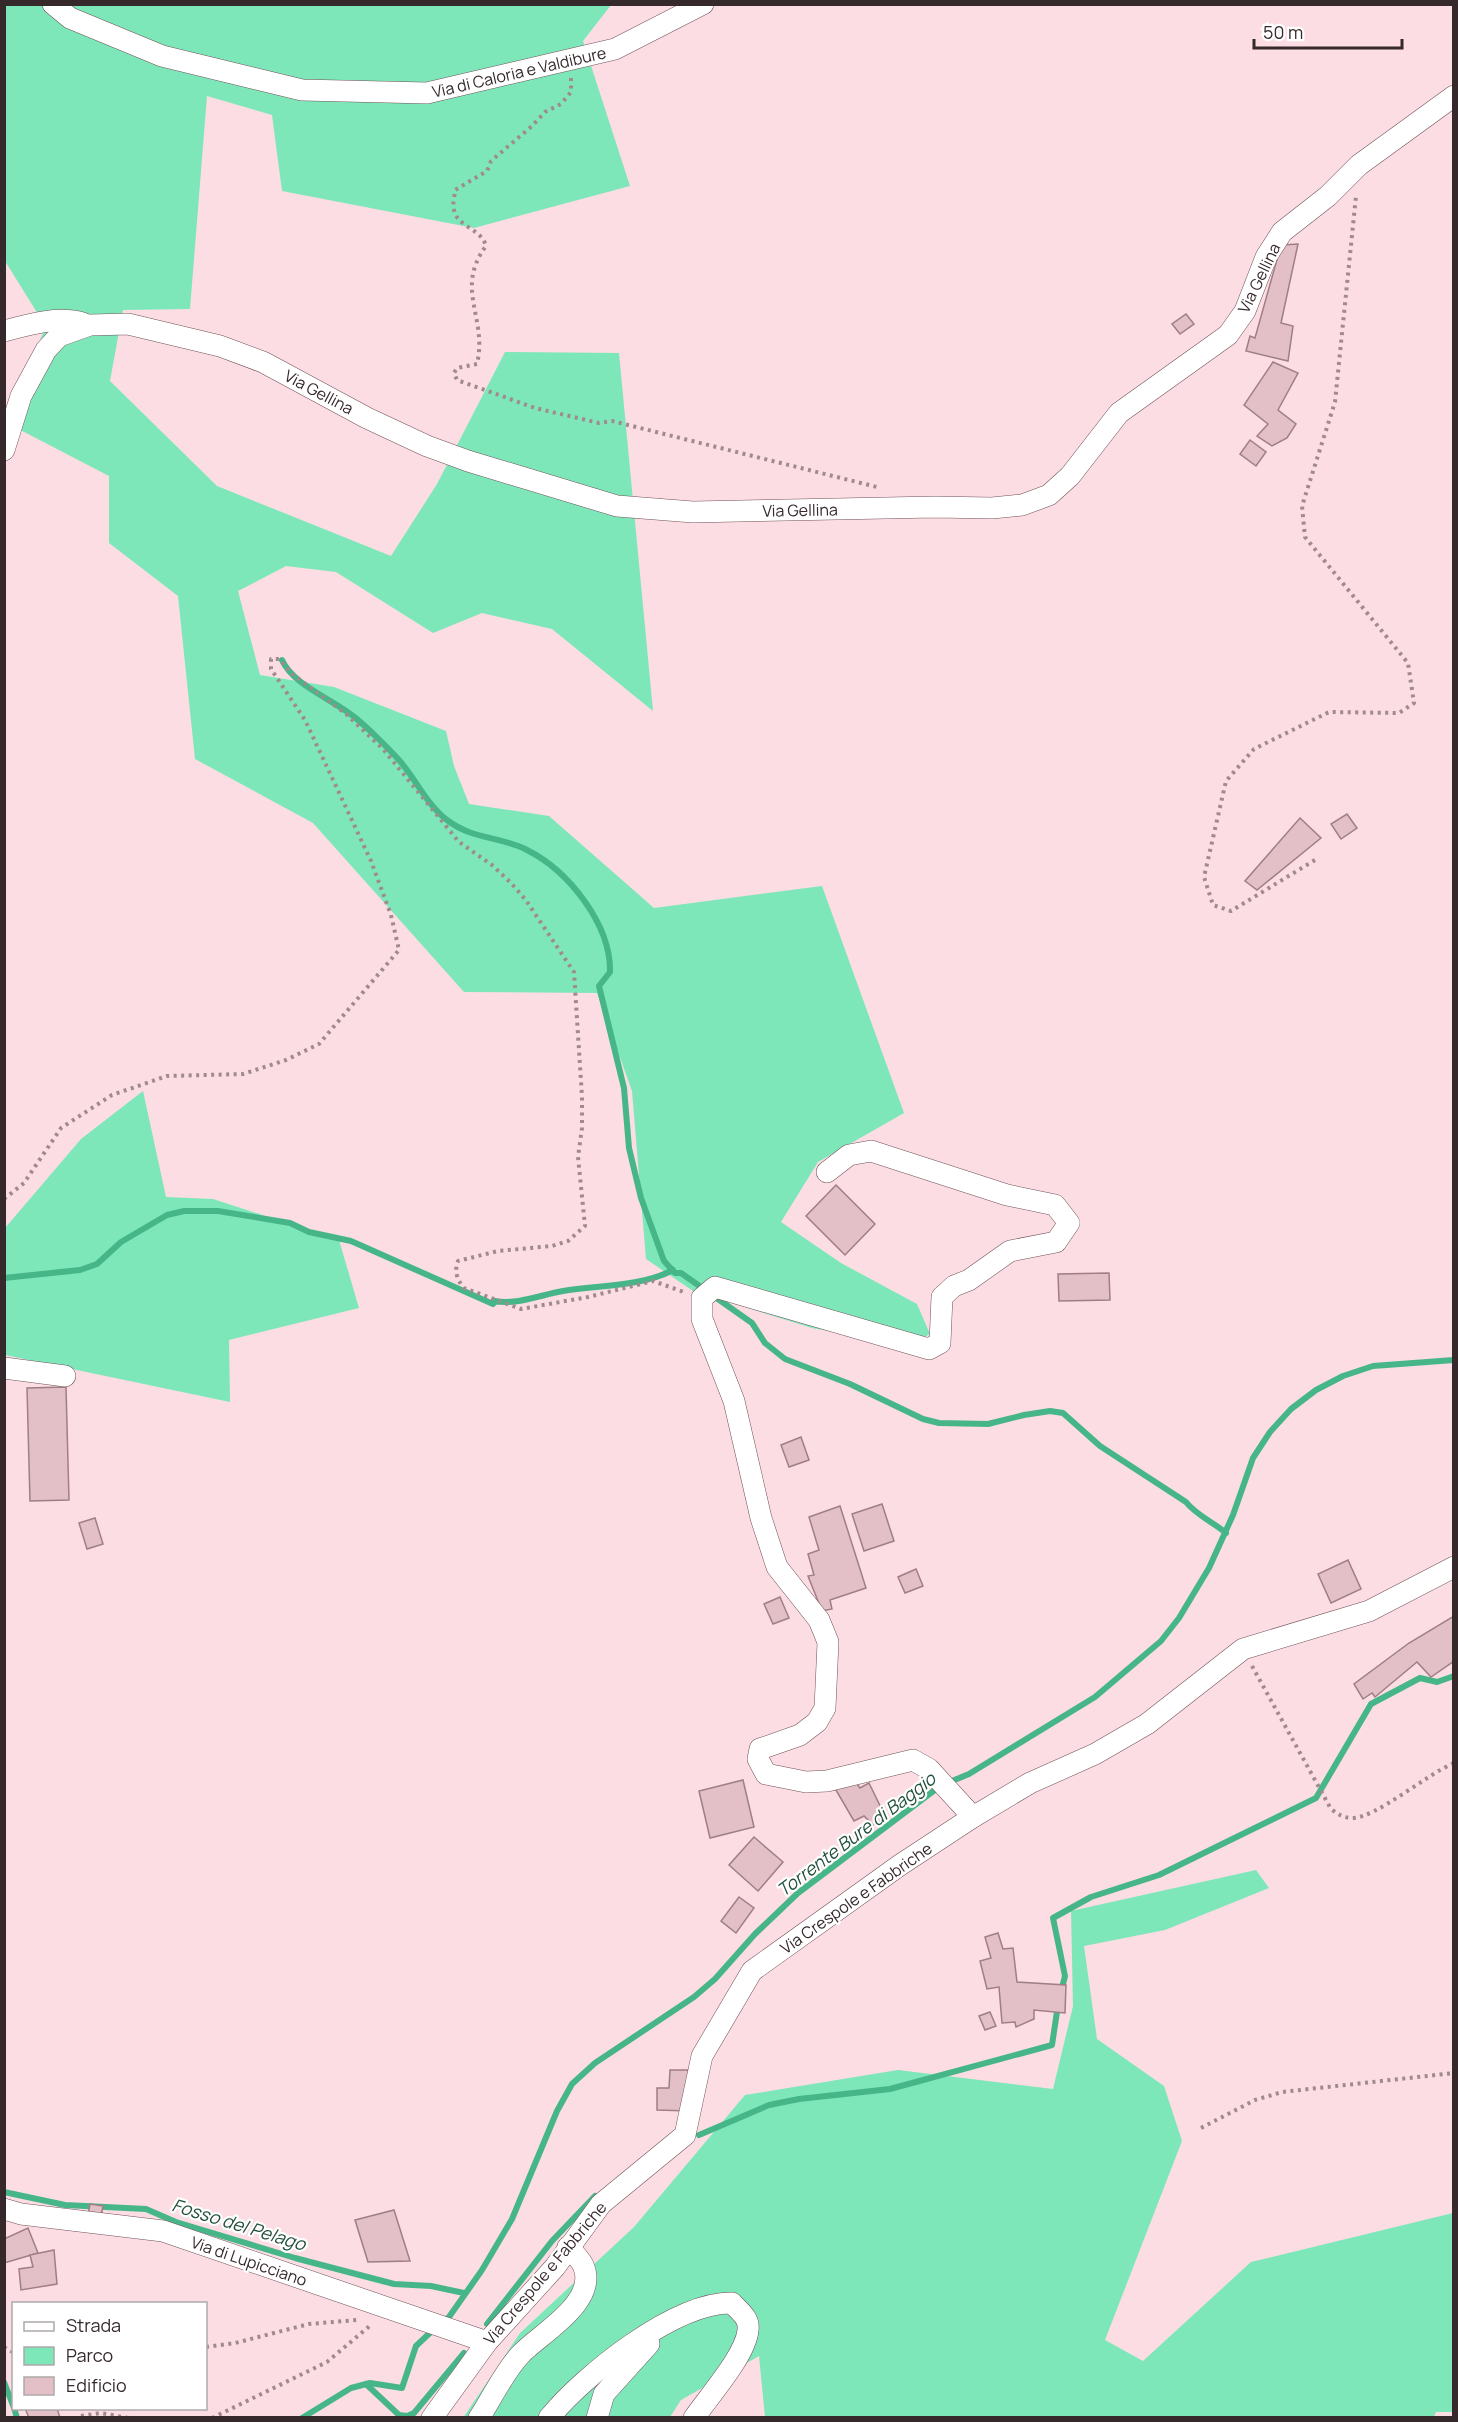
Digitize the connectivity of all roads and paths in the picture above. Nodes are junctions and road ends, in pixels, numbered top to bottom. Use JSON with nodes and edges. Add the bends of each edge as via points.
{"nodes":[{"id":1,"x":53,"y":4,"type":"edge"},
{"id":2,"x":703,"y":4,"type":"edge"},
{"id":3,"x":546,"y":66,"type":"junction"},
{"id":4,"x":1454,"y":96,"type":"edge"},
{"id":5,"x":1359,"y":165,"type":"junction"},
{"id":6,"x":90,"y":325,"type":"junction"},
{"id":7,"x":4,"y":331,"type":"edge"},
{"id":8,"x":4,"y":450,"type":"edge"},
{"id":9,"x":888,"y":489,"type":"dead end"},
{"id":10,"x":1315,"y":860,"type":"dead end"},
{"id":11,"x":827,"y":1172,"type":"dead end"},
{"id":12,"x":4,"y":1199,"type":"edge"},
{"id":13,"x":702,"y":1298,"type":"junction"},
{"id":14,"x":4,"y":1368,"type":"edge"},
{"id":15,"x":65,"y":1376,"type":"dead end"},
{"id":16,"x":1454,"y":1568,"type":"edge"},
{"id":17,"x":1243,"y":1649,"type":"junction"},
{"id":18,"x":1454,"y":1763,"type":"edge"},
{"id":19,"x":969,"y":1812,"type":"junction"},
{"id":20,"x":1454,"y":2073,"type":"edge"},
{"id":21,"x":1200,"y":2128,"type":"dead end"},
{"id":22,"x":4,"y":2210,"type":"edge"},
{"id":23,"x":568,"y":2247,"type":"junction"},
{"id":24,"x":679,"y":2317,"type":"junction"},
{"id":25,"x":486,"y":2342,"type":"junction"},
{"id":26,"x":207,"y":2347,"type":"edge"},
{"id":27,"x":81,"y":2416,"type":"edge"},
{"id":28,"x":129,"y":2418,"type":"edge"},
{"id":29,"x":212,"y":2418,"type":"edge"},
{"id":30,"x":432,"y":2418,"type":"edge"},
{"id":31,"x":479,"y":2418,"type":"edge"},
{"id":32,"x":549,"y":2418,"type":"edge"},
{"id":33,"x":597,"y":2418,"type":"edge"},
{"id":34,"x":694,"y":2418,"type":"edge"}],
"edges":[{"from":1,"to":3,"type":"street","name":"Via di Caloria e Valdibure","via":[[70,18],[162,56],[302,90],[427,93]]},
{"from":2,"to":3,"type":"street","name":"Via di Caloria e Valdibure","via":[[615,49]]},
{"from":3,"to":9,"type":"path","via":[[572,79],[571,92],[491,161],[487,171],[455,190],[454,212],[458,221],[474,228],[486,246],[470,279],[481,339],[479,356],[477,364],[457,368],[457,380],[535,408],[599,423],[612,421]]},
{"from":4,"to":5,"type":"street","name":"Via Gellina"},
{"from":5,"to":6,"type":"street","name":"Via Gellina","via":[[1328,196],[1282,232],[1266,257],[1245,311],[1228,335],[1119,413],[1070,476],[1048,495],[1022,505],[693,512],[617,506],[427,446],[263,362],[220,346],[128,324]]},
{"from":5,"to":10,"type":"path","via":[[1335,402],[1302,506],[1305,537],[1408,663],[1414,704],[1399,713],[1329,712],[1254,749],[1226,781],[1204,877],[1213,905],[1231,910]]},
{"from":6,"to":7,"type":"street","via":[[71,319]]},
{"from":6,"to":8,"type":"street","name":"Via Gellina","via":[[59,336],[46,350],[21,396]]},
{"from":11,"to":13,"type":"street","via":[[849,1155],[871,1151],[1007,1195],[1055,1204],[1069,1223],[1056,1242],[1010,1251],[954,1286],[942,1297],[940,1343],[929,1349],[715,1287]]},
{"from":12,"to":13,"type":"path","via":[[24,1183],[60,1128],[112,1095],[167,1076],[243,1074],[318,1044],[399,950],[368,853],[305,720],[271,669],[271,659],[279,659],[383,749],[459,842],[492,865],[525,899],[574,972],[582,1097],[578,1156],[585,1226],[567,1241],[552,1246],[498,1251],[458,1261],[458,1281],[464,1288],[521,1309],[653,1281]]},
{"from":13,"to":19,"type":"street","via":[[702,1319],[734,1401],[761,1518],[777,1567],[819,1620],[828,1642],[825,1708],[817,1722],[800,1735],[760,1749],[758,1759],[766,1774],[806,1782],[827,1781],[903,1761],[920,1762]]},
{"from":14,"to":15,"type":"street"},
{"from":16,"to":17,"type":"street","name":"Via Crespole e Fabbriche","via":[[1369,1611]]},
{"from":17,"to":18,"type":"path","via":[[1331,1809],[1343,1817],[1368,1815]]},
{"from":17,"to":19,"type":"street","name":"Via Crespole e Fabbriche","via":[[1128,1736]]},
{"from":19,"to":23,"type":"street","name":"Via Crespole e Fabbriche","via":[[752,1971],[702,2056],[685,2135],[601,2204]]},
{"from":20,"to":21,"type":"path","via":[[1282,2092],[1255,2100]]},
{"from":22,"to":25,"type":"street","name":"Via di Lupicciano","via":[[163,2231]]},
{"from":23,"to":25,"type":"street","name":"Via Crespole e Fabbriche","via":[[555,2267]]},
{"from":23,"to":31,"type":"street","via":[[583,2265],[585,2284],[578,2299],[561,2321],[520,2355]]},
{"from":24,"to":32,"type":"street","via":[[606,2361]]},
{"from":24,"to":33,"type":"street","via":[[637,2355],[604,2394]]},
{"from":24,"to":34,"type":"street","via":[[715,2303],[732,2303],[745,2316],[749,2329],[740,2351]]},
{"from":25,"to":30,"type":"street","name":"Via Crespole e Fabbriche"},
{"from":26,"to":29,"type":"path","via":[[309,2324],[380,2318],[327,2362]]},
{"from":27,"to":28,"type":"path","via":[[100,2413]]}]}
